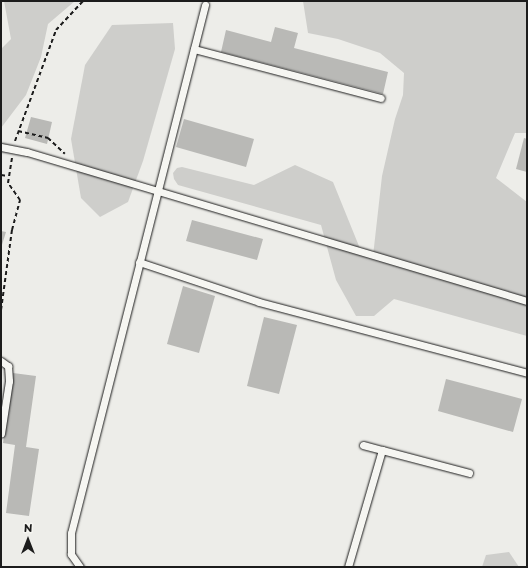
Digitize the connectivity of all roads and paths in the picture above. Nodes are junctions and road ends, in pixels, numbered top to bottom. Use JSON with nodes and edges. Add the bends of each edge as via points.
{"nodes":[{"id":1,"x":83,"y":1,"type":"edge"},
{"id":2,"x":205,"y":5,"type":"dead end"},
{"id":3,"x":194,"y":49,"type":"junction"},
{"id":4,"x":381,"y":98,"type":"dead end"},
{"id":5,"x":1,"y":147,"type":"edge"},
{"id":6,"x":13,"y":149,"type":"junction"},
{"id":7,"x":80,"y":168,"type":"junction"},
{"id":8,"x":1,"y":175,"type":"edge"},
{"id":9,"x":8,"y":176,"type":"junction"},
{"id":10,"x":157,"y":191,"type":"junction"},
{"id":11,"x":139,"y":262,"type":"junction"},
{"id":12,"x":527,"y":301,"type":"edge"},
{"id":13,"x":1,"y":310,"type":"edge"},
{"id":14,"x":1,"y":361,"type":"edge"},
{"id":15,"x":527,"y":373,"type":"edge"},
{"id":16,"x":1,"y":433,"type":"edge"},
{"id":17,"x":363,"y":445,"type":"dead end"},
{"id":18,"x":382,"y":450,"type":"junction"},
{"id":19,"x":469,"y":473,"type":"dead end"},
{"id":20,"x":80,"y":567,"type":"edge"},
{"id":21,"x":348,"y":567,"type":"edge"}],
"edges":[{"from":1,"to":7,"type":"path","via":[[56,30],[18,131],[48,138]]},
{"from":2,"to":3,"type":"lane"},
{"from":3,"to":4,"type":"lane"},
{"from":3,"to":10,"type":"lane"},
{"from":5,"to":6,"type":"lane"},
{"from":6,"to":7,"type":"lane"},
{"from":6,"to":9,"type":"path"},
{"from":7,"to":10,"type":"lane"},
{"from":8,"to":9,"type":"path"},
{"from":9,"to":13,"type":"path","via":[[11,190],[19,195],[20,200],[12,230]]},
{"from":10,"to":11,"type":"lane"},
{"from":10,"to":12,"type":"lane"},
{"from":11,"to":15,"type":"lane","via":[[259,302]]},
{"from":11,"to":20,"type":"lane","via":[[70,540],[70,554]]},
{"from":14,"to":16,"type":"lane","via":[[8,366],[9,381]]},
{"from":17,"to":18,"type":"lane"},
{"from":18,"to":19,"type":"lane"},
{"from":18,"to":21,"type":"lane"}]}
